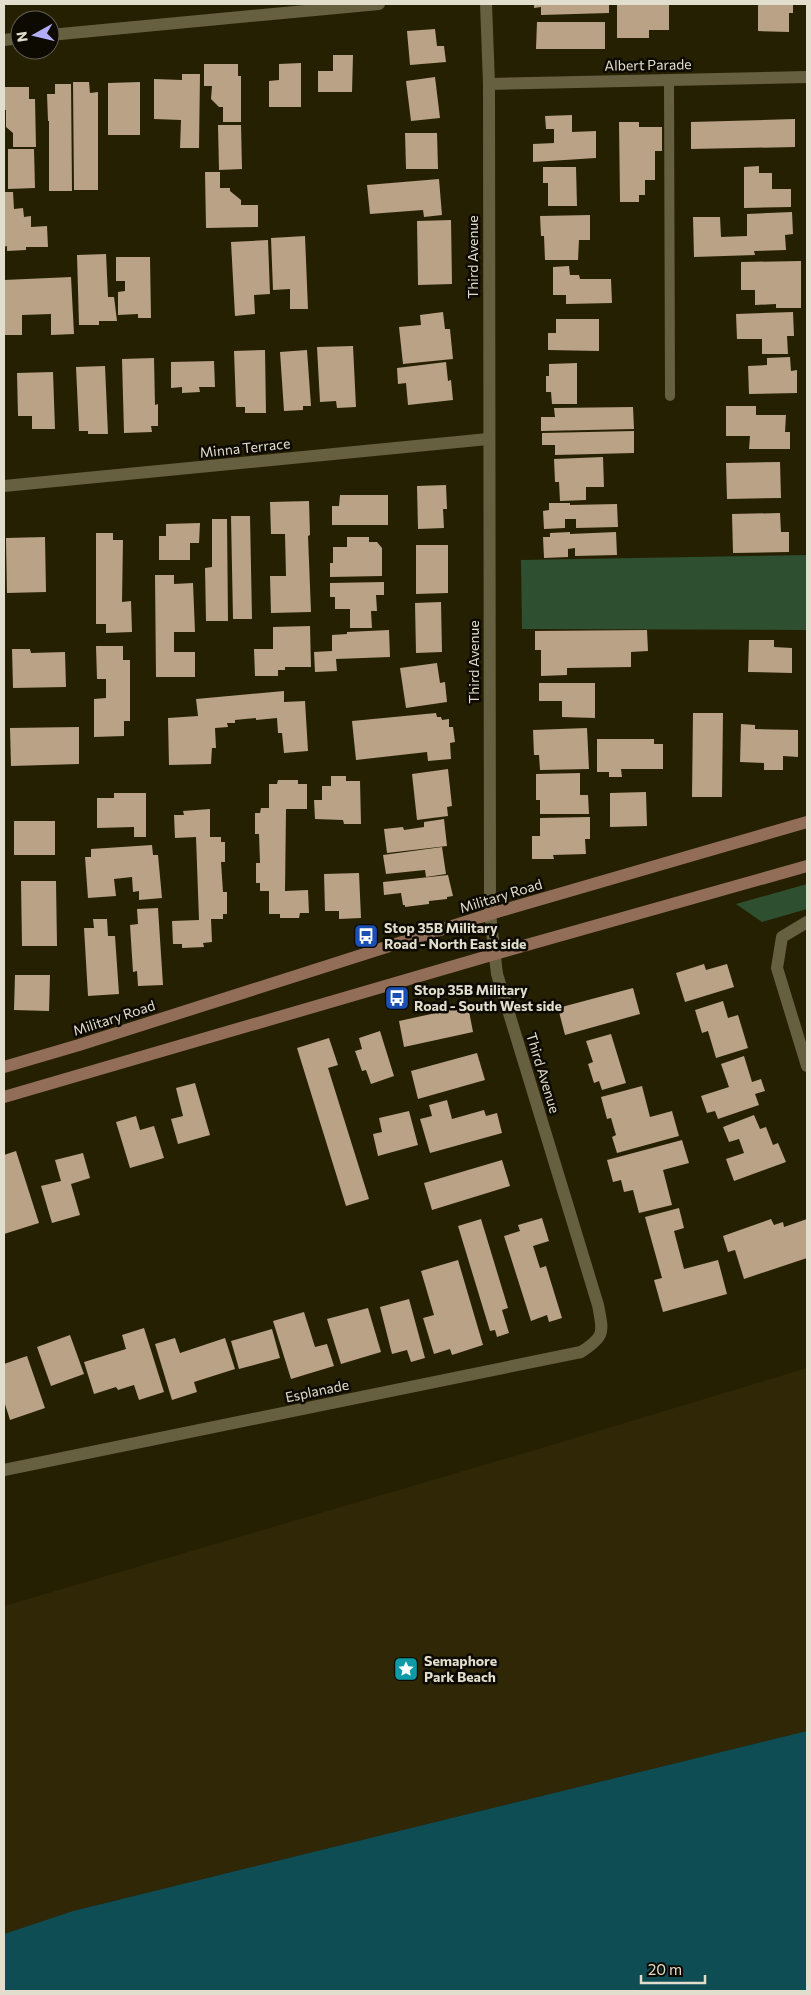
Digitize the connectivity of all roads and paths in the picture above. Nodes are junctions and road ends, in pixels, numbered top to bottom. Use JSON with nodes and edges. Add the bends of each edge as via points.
{"nodes":[{"id":1,"x":379,"y":4,"type":"edge"},
{"id":2,"x":486,"y":4,"type":"edge"},
{"id":3,"x":60,"y":34,"type":"edge"},
{"id":4,"x":807,"y":77,"type":"edge"},
{"id":5,"x":670,"y":80,"type":"junction"},
{"id":6,"x":489,"y":84,"type":"junction"},
{"id":7,"x":670,"y":396,"type":"dead end"},
{"id":8,"x":488,"y":439,"type":"junction"},
{"id":9,"x":4,"y":486,"type":"edge"},
{"id":10,"x":807,"y":822,"type":"edge"},
{"id":11,"x":807,"y":866,"type":"edge"},
{"id":12,"x":490,"y":914,"type":"junction"},
{"id":13,"x":807,"y":922,"type":"edge"},
{"id":14,"x":495,"y":954,"type":"junction"},
{"id":15,"x":807,"y":1066,"type":"edge"},
{"id":16,"x":4,"y":1067,"type":"edge"},
{"id":17,"x":4,"y":1096,"type":"edge"},
{"id":18,"x":598,"y":1305,"type":"joint"},
{"id":19,"x":4,"y":1470,"type":"edge"}],
"edges":[{"from":1,"to":3,"type":"street"},
{"from":2,"to":6,"type":"street","name":"Third Avenue"},
{"from":4,"to":5,"type":"street","name":"Albert Parade"},
{"from":5,"to":6,"type":"street","name":"Albert Parade"},
{"from":5,"to":7,"type":"lane"},
{"from":6,"to":8,"type":"street","name":"Third Avenue"},
{"from":8,"to":9,"type":"street","name":"Minna Terrace"},
{"from":8,"to":12,"type":"street","name":"Third Avenue"},
{"from":10,"to":12,"type":"main road","name":"Military Road"},
{"from":11,"to":14,"type":"main road"},
{"from":12,"to":14,"type":"street","name":"Third Avenue"},
{"from":12,"to":16,"type":"main road","name":"Military Road"},
{"from":13,"to":15,"type":"street","via":[[782,937],[778,968]]},
{"from":14,"to":17,"type":"main road"},
{"from":14,"to":18,"type":"street","name":"Third Avenue","via":[[497,974]]},
{"from":18,"to":19,"type":"street","name":"Esplanade","via":[[602,1330],[597,1342],[581,1352]]}]}
